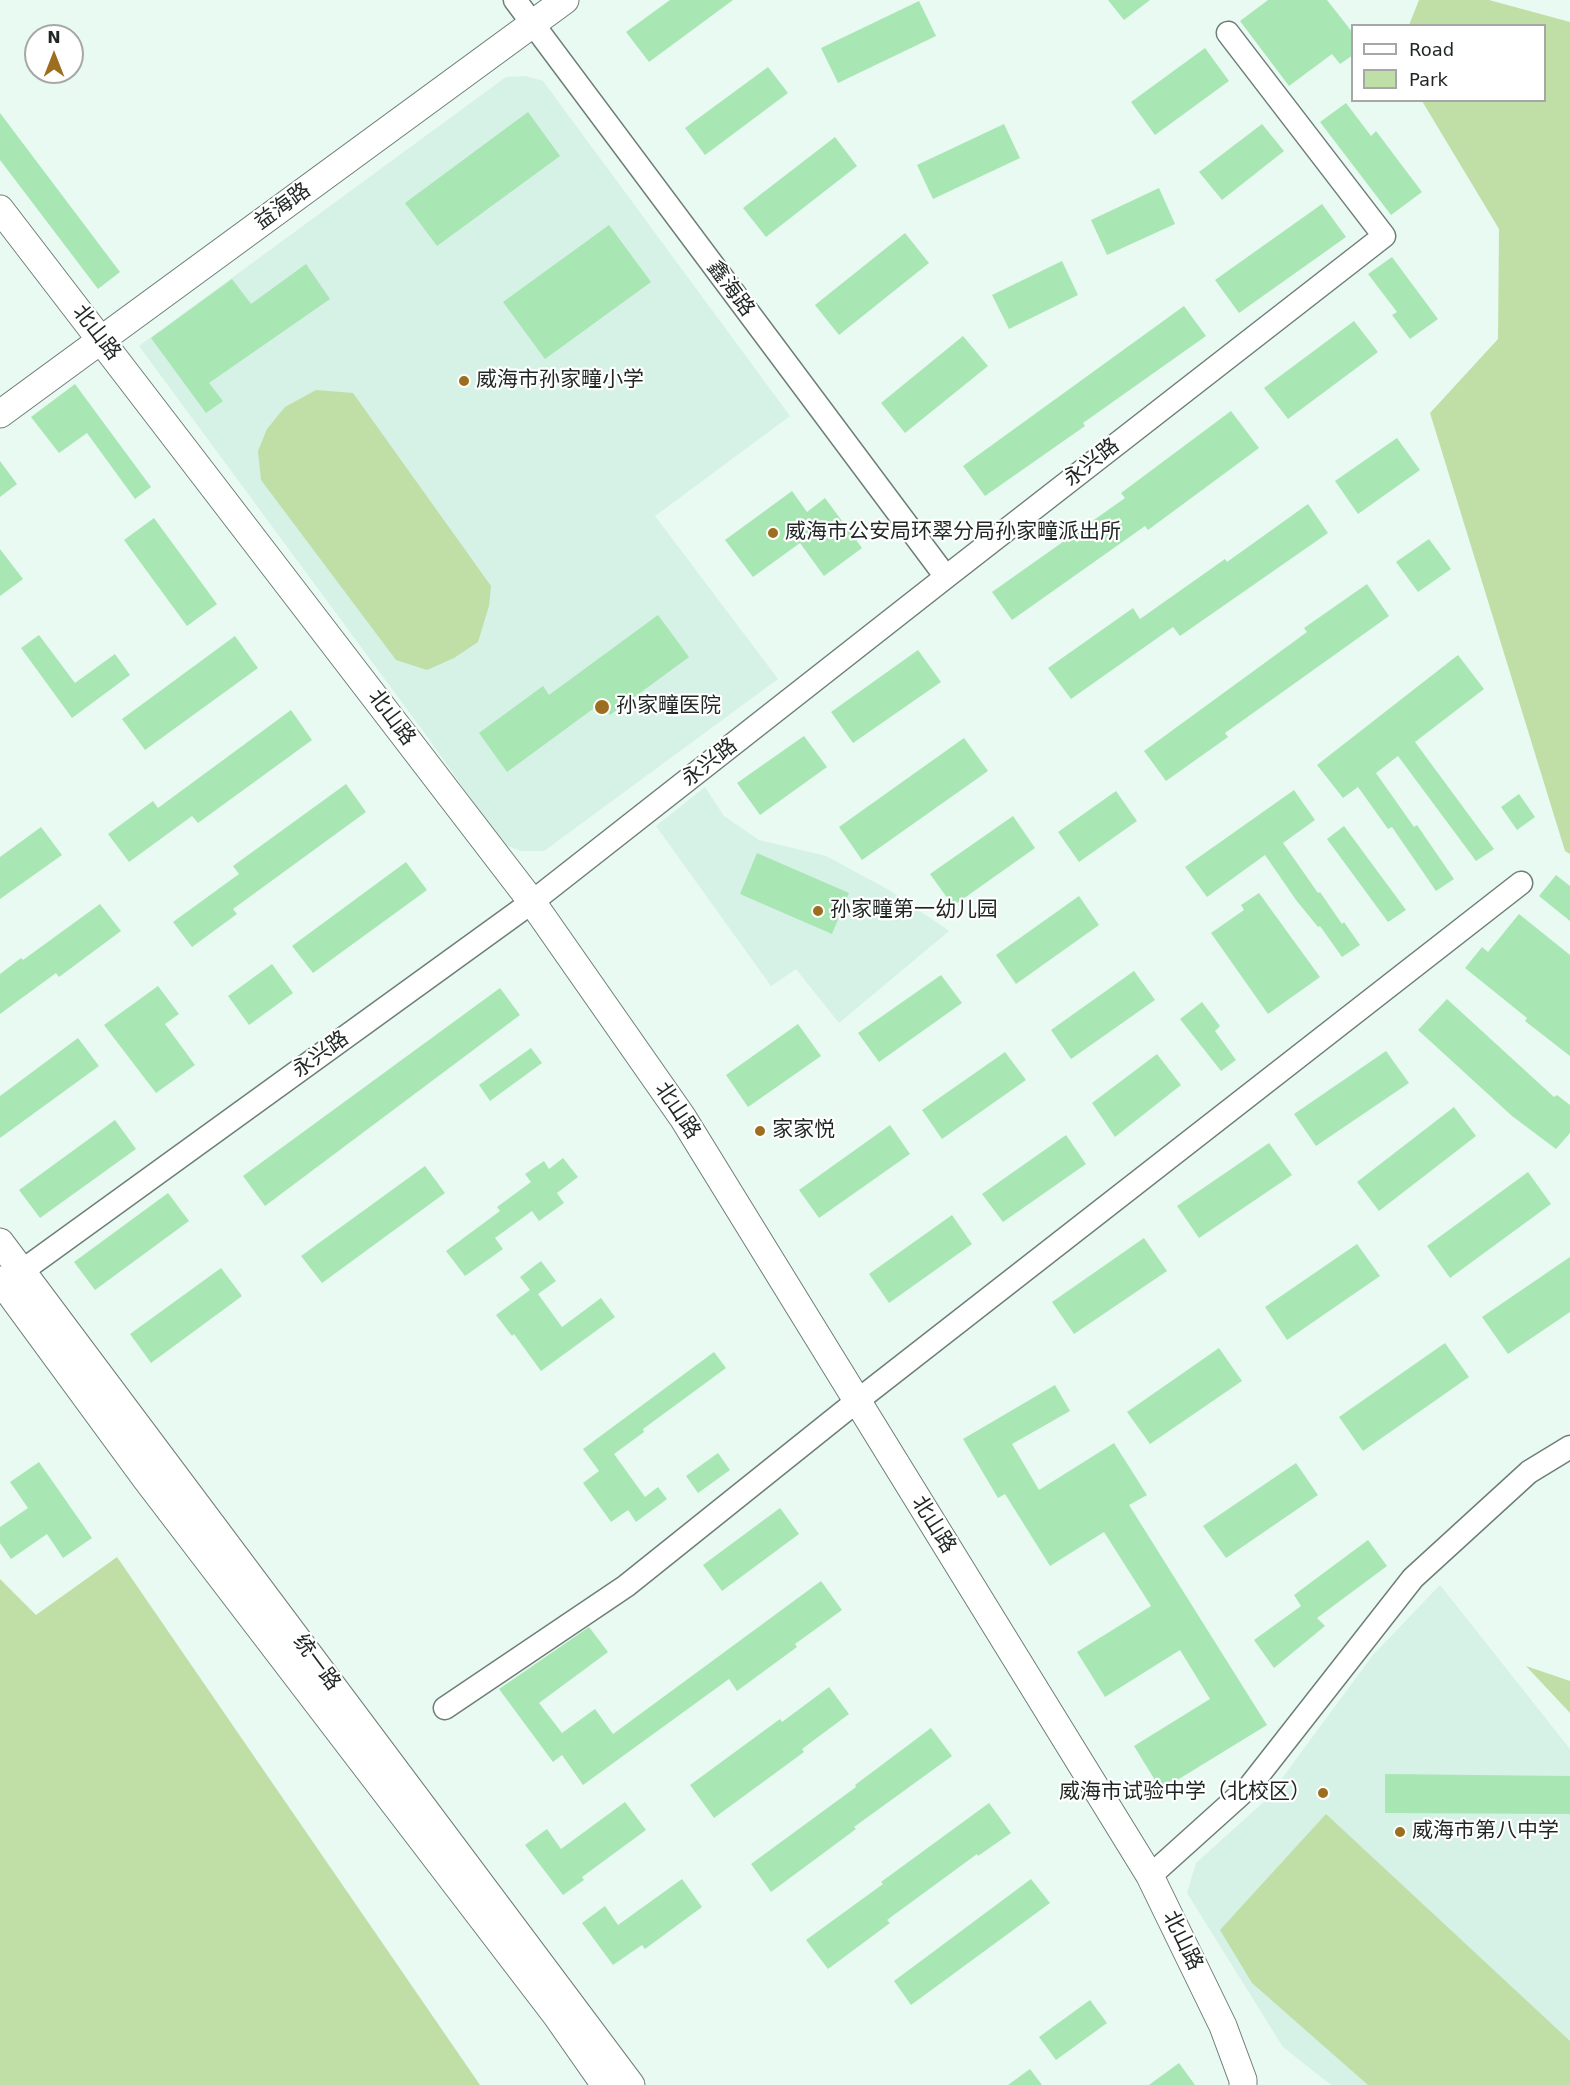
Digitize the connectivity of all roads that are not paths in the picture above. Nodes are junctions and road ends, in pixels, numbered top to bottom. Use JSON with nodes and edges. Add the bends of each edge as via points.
{"nodes":[{"id":1,"x":515,"y":0,"type":"edge"},
{"id":2,"x":565,"y":0,"type":"edge"},
{"id":3,"x":532,"y":24,"type":"junction"},
{"id":4,"x":1228,"y":33,"type":"dead end"},
{"id":5,"x":0,"y":208,"type":"edge"},
{"id":6,"x":101,"y":341,"type":"junction"},
{"id":7,"x":0,"y":414,"type":"edge"},
{"id":8,"x":946,"y":577,"type":"junction"},
{"id":9,"x":1521,"y":883,"type":"dead end"},
{"id":10,"x":532,"y":902,"type":"junction"},
{"id":11,"x":0,"y":1242,"type":"edge"},
{"id":12,"x":11,"y":1275,"type":"edge"},
{"id":13,"x":856,"y":1401,"type":"junction"},
{"id":14,"x":1570,"y":1448,"type":"edge"},
{"id":15,"x":445,"y":1708,"type":"dead end"},
{"id":16,"x":1150,"y":1876,"type":"junction"},
{"id":17,"x":605,"y":2085,"type":"edge"},
{"id":18,"x":631,"y":2085,"type":"edge"},
{"id":19,"x":1243,"y":2085,"type":"edge"}],
"edges":[{"from":1,"to":3,"type":"street","name":"鑫海路"},
{"from":2,"to":3,"type":"main road","name":"益海路"},
{"from":3,"to":6,"type":"main road","name":"益海路"},
{"from":3,"to":8,"type":"street","name":"鑫海路"},
{"from":4,"to":8,"type":"street","name":"永兴路","via":[[1384,236]]},
{"from":5,"to":6,"type":"main road","name":"北山路"},
{"from":6,"to":7,"type":"main road","name":"益海路"},
{"from":6,"to":10,"type":"main road","name":"北山路"},
{"from":8,"to":10,"type":"street","name":"永兴路"},
{"from":9,"to":13,"type":"street"},
{"from":10,"to":12,"type":"street","name":"永兴路"},
{"from":10,"to":13,"type":"main road","name":"北山路","via":[[683,1118]]},
{"from":11,"to":12,"type":"main road","name":"统一路"},
{"from":12,"to":17,"type":"main road","name":"统一路","via":[[146,1479],[556,2014]]},
{"from":12,"to":18,"type":"main road","name":"统一路"},
{"from":13,"to":15,"type":"street","via":[[626,1586]]},
{"from":13,"to":16,"type":"main road","name":"北山路"},
{"from":14,"to":16,"type":"street","via":[[1528,1472],[1413,1578],[1250,1786]]},
{"from":16,"to":19,"type":"main road","name":"北山路","via":[[1223,2026]]}]}
